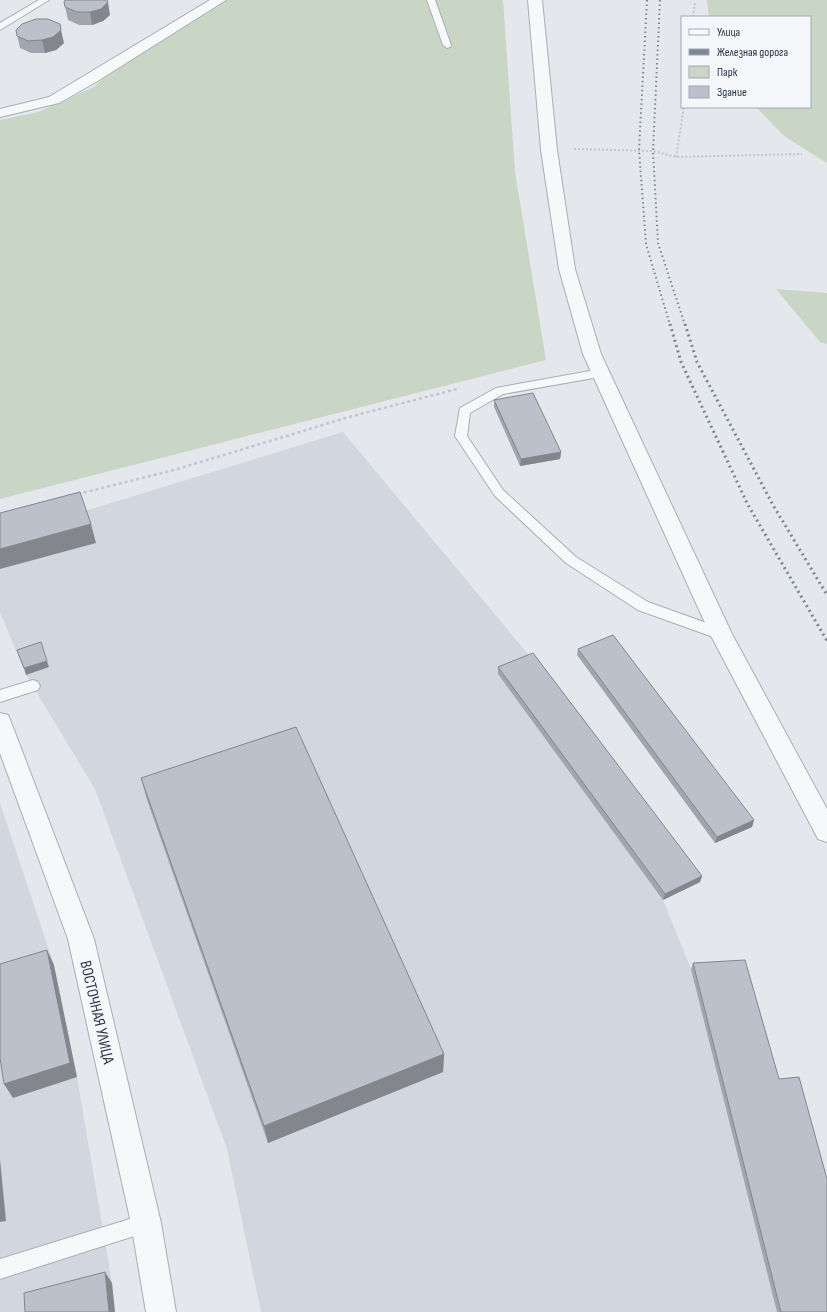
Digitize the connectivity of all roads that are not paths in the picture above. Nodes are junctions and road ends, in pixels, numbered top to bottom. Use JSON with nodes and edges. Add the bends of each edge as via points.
{"nodes":[{"id":1,"x":45,"y":0,"type":"edge"},
{"id":2,"x":219,"y":0,"type":"edge"},
{"id":3,"x":431,"y":0,"type":"edge"},
{"id":4,"x":536,"y":0,"type":"edge"},
{"id":5,"x":0,"y":27,"type":"edge"},
{"id":6,"x":446,"y":45,"type":"dead end"},
{"id":7,"x":0,"y":113,"type":"edge"},
{"id":8,"x":601,"y":373,"type":"junction"},
{"id":9,"x":721,"y":634,"type":"junction"},
{"id":10,"x":33,"y":686,"type":"dead end"},
{"id":11,"x":0,"y":696,"type":"edge"},
{"id":12,"x":0,"y":722,"type":"edge"},
{"id":13,"x":827,"y":832,"type":"edge"},
{"id":14,"x":146,"y":1223,"type":"junction"},
{"id":15,"x":0,"y":1269,"type":"edge"},
{"id":16,"x":161,"y":1312,"type":"edge"}],
"edges":[{"from":1,"to":5,"type":"lane"},
{"from":2,"to":7,"type":"street","via":[[54,100]]},
{"from":3,"to":6,"type":"lane"},
{"from":4,"to":8,"type":"street","via":[[549,150],[567,269],[592,354]]},
{"from":8,"to":9,"type":"street"},
{"from":8,"to":9,"type":"lane","via":[[500,391],[464,412],[461,436],[499,493],[571,560],[644,606]]},
{"from":9,"to":13,"type":"street"},
{"from":10,"to":11,"type":"lane"},
{"from":12,"to":14,"type":"street","name":"ВОСТОЧНАЯ УЛИЦА","via":[[80,939]]},
{"from":14,"to":15,"type":"lane"},
{"from":14,"to":16,"type":"street","name":"ВОСТОЧНАЯ УЛИЦА"}]}
